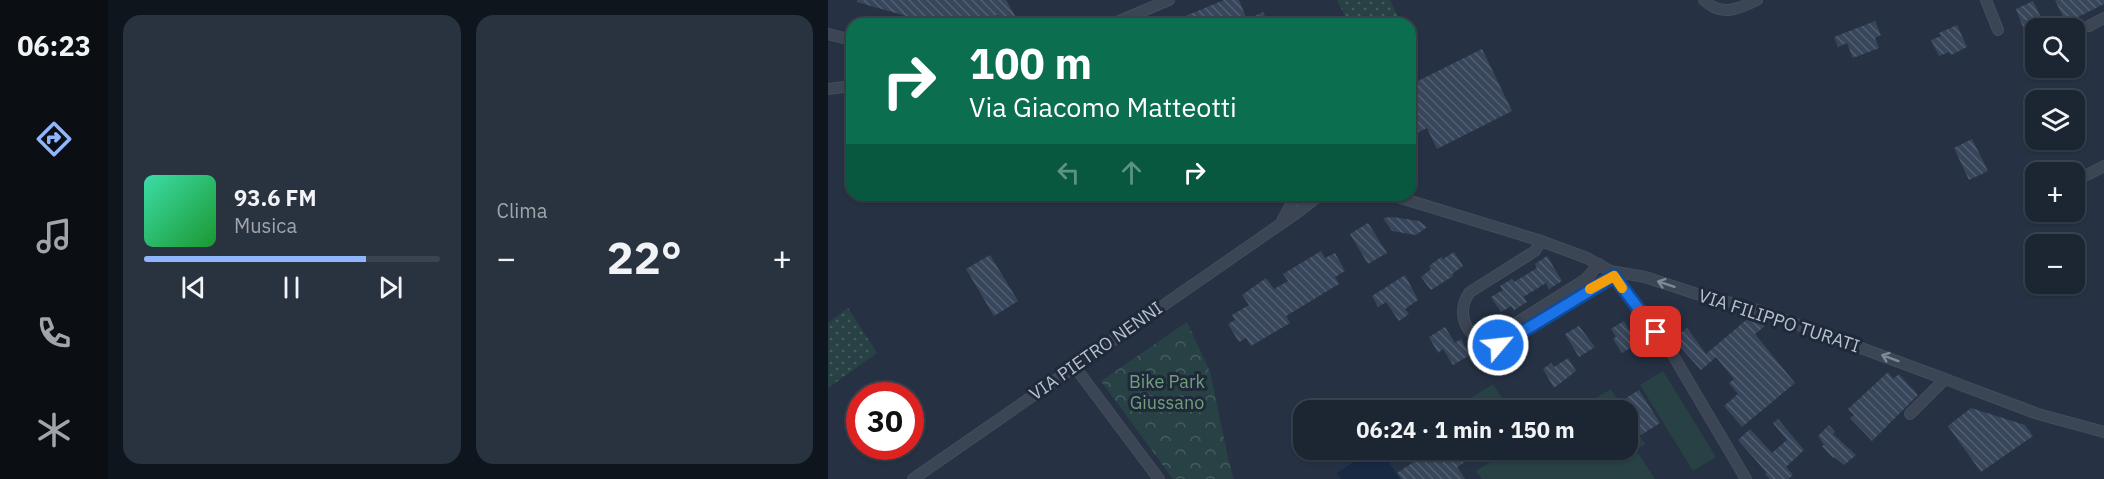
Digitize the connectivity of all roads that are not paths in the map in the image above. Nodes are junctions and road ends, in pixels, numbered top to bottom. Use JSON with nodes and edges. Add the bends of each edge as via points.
{"nodes":[{"id":1,"x":1169,"y":0,"type":"edge"},
{"id":2,"x":1704,"y":0,"type":"edge"},
{"id":3,"x":1757,"y":0,"type":"edge"},
{"id":4,"x":1986,"y":0,"type":"edge"},
{"id":5,"x":1126,"y":18,"type":"edge"},
{"id":6,"x":2104,"y":18,"type":"edge"},
{"id":7,"x":2089,"y":26,"type":"dead end"},
{"id":8,"x":1998,"y":30,"type":"dead end"},
{"id":9,"x":828,"y":33,"type":"edge"},
{"id":10,"x":846,"y":38,"type":"edge"},
{"id":11,"x":846,"y":87,"type":"edge"},
{"id":12,"x":828,"y":89,"type":"edge"},
{"id":13,"x":2104,"y":166,"type":"edge"},
{"id":14,"x":2088,"y":175,"type":"dead end"},
{"id":15,"x":1294,"y":201,"type":"edge"},
{"id":16,"x":1311,"y":201,"type":"edge"},
{"id":17,"x":1410,"y":201,"type":"edge"},
{"id":18,"x":1280,"y":224,"type":"junction"},
{"id":19,"x":1538,"y":240,"type":"junction"},
{"id":20,"x":1599,"y":264,"type":"junction"},
{"id":21,"x":1612,"y":274,"type":"junction"},
{"id":22,"x":1510,"y":327,"type":"dead end"},
{"id":23,"x":1075,"y":367,"type":"junction"},
{"id":24,"x":1945,"y":379,"type":"junction"},
{"id":25,"x":1910,"y":414,"type":"dead end"},
{"id":26,"x":2104,"y":432,"type":"edge"},
{"id":27,"x":913,"y":479,"type":"edge"},
{"id":28,"x":1159,"y":479,"type":"edge"},
{"id":29,"x":1746,"y":479,"type":"edge"}],
"edges":[{"from":1,"to":5,"type":"street"},
{"from":2,"to":3,"type":"street","via":[[1728,10]]},
{"from":4,"to":8,"type":"street"},
{"from":6,"to":7,"type":"street"},
{"from":9,"to":10,"type":"street"},
{"from":11,"to":12,"type":"street"},
{"from":13,"to":14,"type":"street"},
{"from":15,"to":18,"type":"street","name":"VIA PIETRO NENNI"},
{"from":16,"to":18,"type":"street","name":"VIA PIETRO NENNI"},
{"from":17,"to":19,"type":"street"},
{"from":18,"to":23,"type":"street","name":"VIA PIETRO NENNI"},
{"from":19,"to":20,"type":"street"},
{"from":19,"to":21,"type":"street","via":[[1535,251],[1466,298],[1465,324],[1483,343],[1498,345],[1507,341]]},
{"from":20,"to":21,"type":"street"},
{"from":20,"to":22,"type":"street","via":[[1586,279]]},
{"from":24,"to":21,"type":"street","name":"VIA FILIPPO TURATI","one_way":true,"via":[[1758,310],[1645,277]]},
{"from":21,"to":29,"type":"street","via":[[1670,350]]},
{"from":23,"to":27,"type":"street","name":"VIA PIETRO NENNI"},
{"from":23,"to":28,"type":"street"},
{"from":24,"to":25,"type":"street"},
{"from":24,"to":26,"type":"street","name":"VIA FILIPPO TURATI","via":[[2045,416]]}]}
